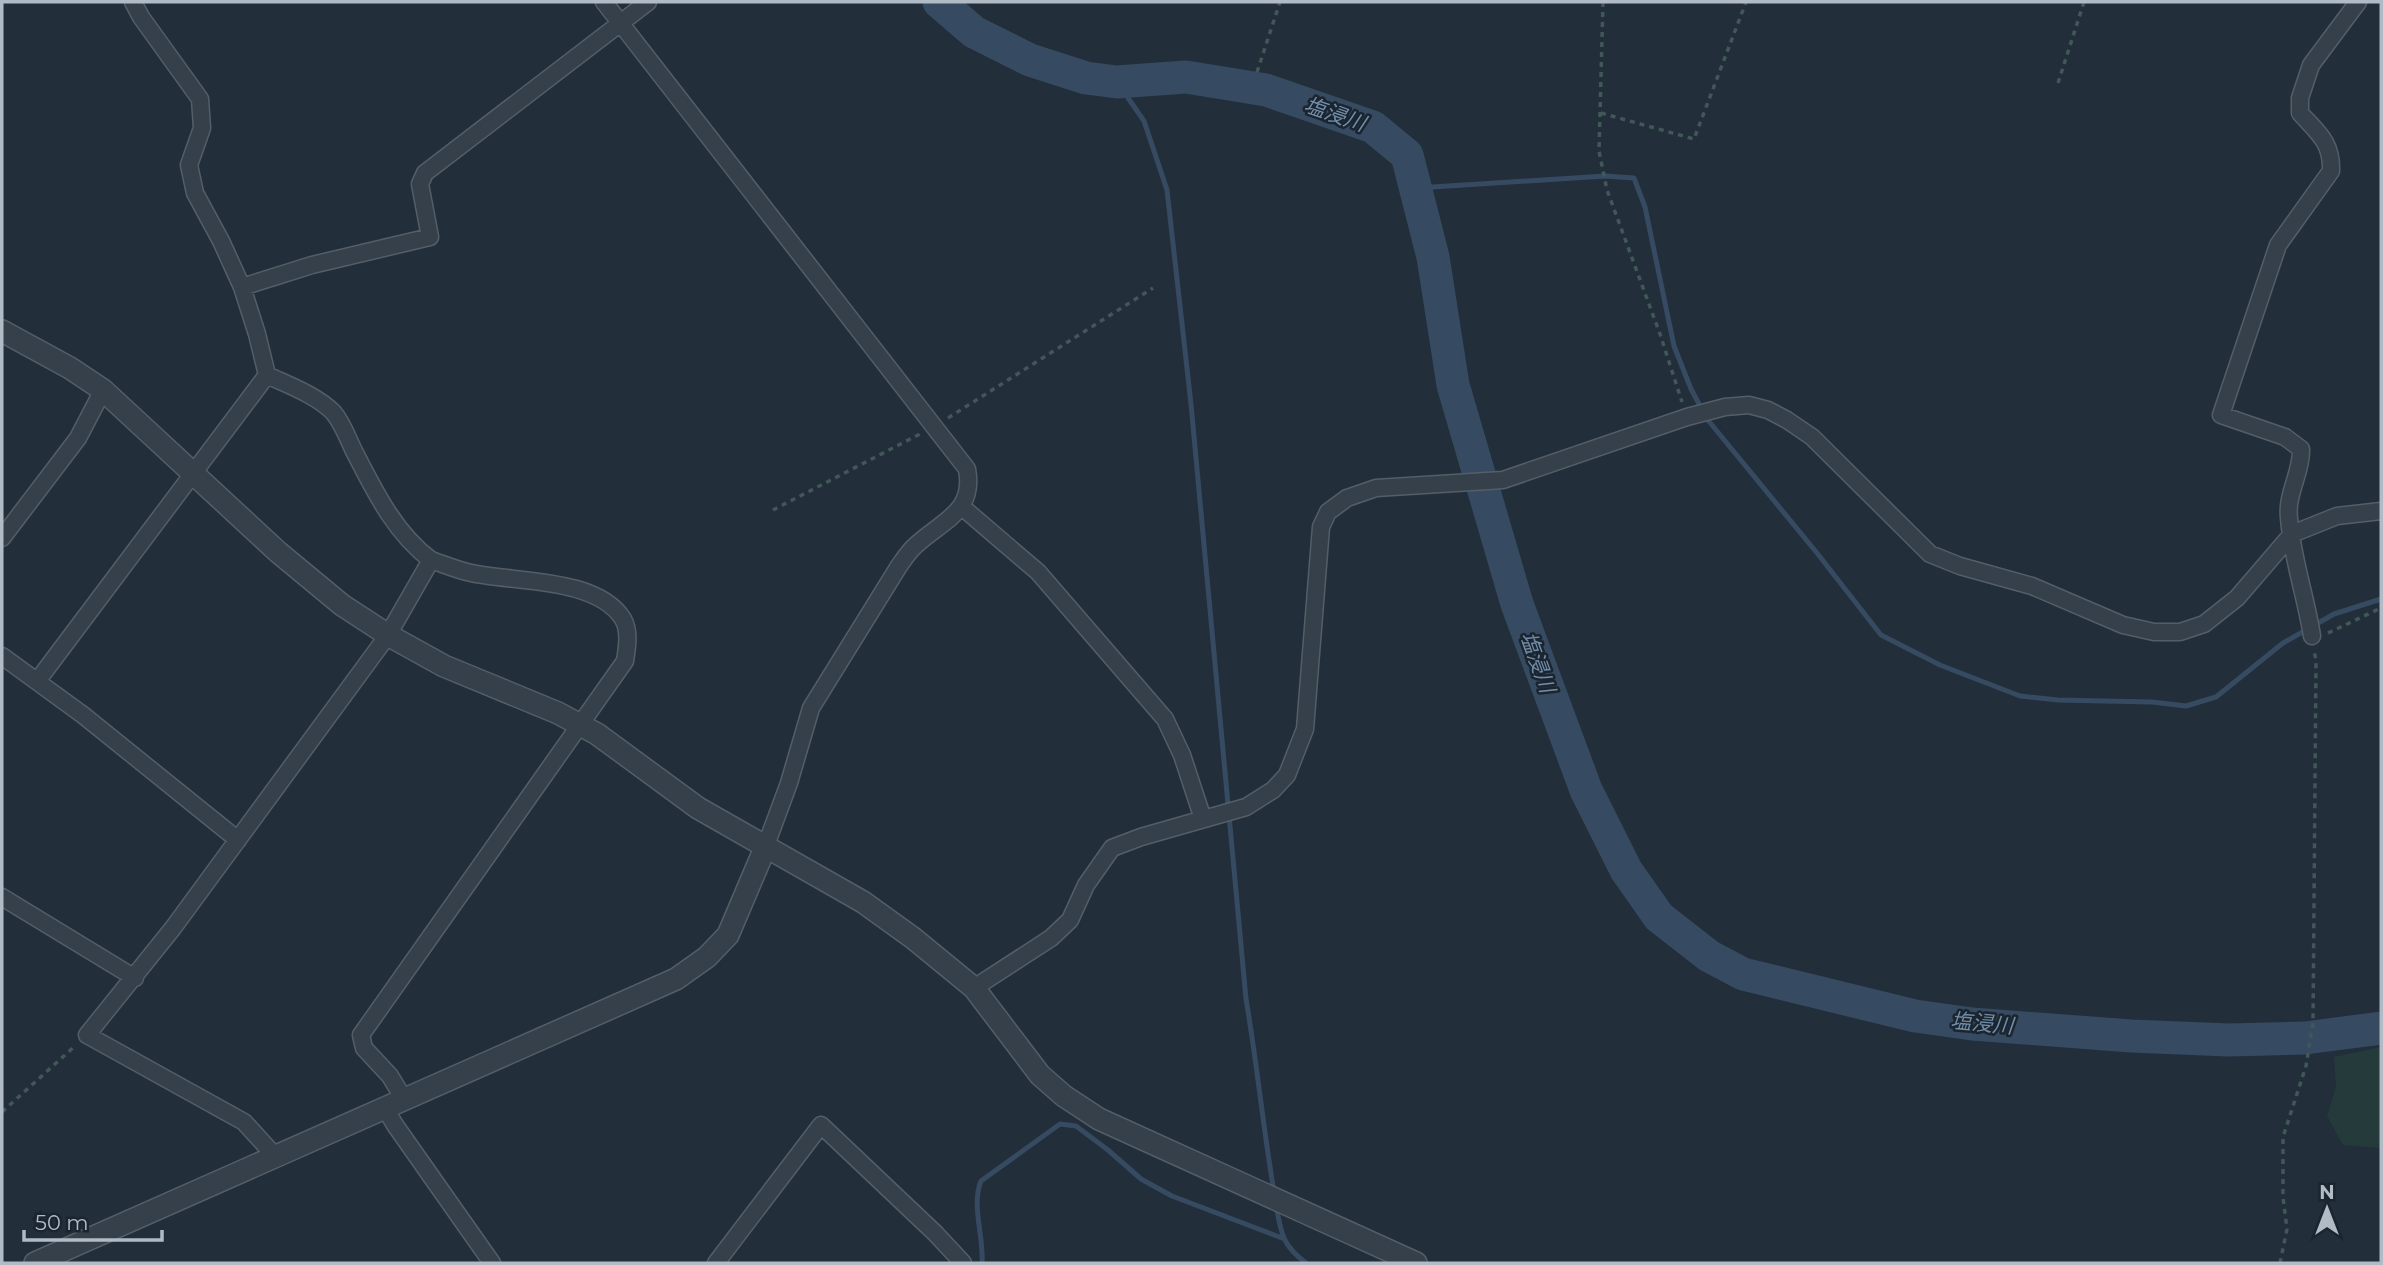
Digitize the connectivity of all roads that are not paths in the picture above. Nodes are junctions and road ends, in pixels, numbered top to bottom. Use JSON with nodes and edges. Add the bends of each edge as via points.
{"nodes":[{"id":1,"x":133,"y":2,"type":"edge"},
{"id":2,"x":604,"y":2,"type":"edge"},
{"id":3,"x":648,"y":2,"type":"edge"},
{"id":4,"x":2358,"y":2,"type":"edge"},
{"id":5,"x":620,"y":22,"type":"junction"},
{"id":6,"x":242,"y":287,"type":"junction"},
{"id":7,"x":2,"y":331,"type":"edge"},
{"id":8,"x":267,"y":375,"type":"junction"},
{"id":9,"x":103,"y":390,"type":"junction"},
{"id":10,"x":192,"y":473,"type":"junction"},
{"id":11,"x":962,"y":507,"type":"junction"},
{"id":12,"x":2381,"y":511,"type":"edge"},
{"id":13,"x":2292,"y":534,"type":"junction"},
{"id":14,"x":2,"y":538,"type":"edge"},
{"id":15,"x":431,"y":560,"type":"junction"},
{"id":16,"x":388,"y":635,"type":"junction"},
{"id":17,"x":2312,"y":638,"type":"road end"},
{"id":18,"x":2,"y":656,"type":"edge"},
{"id":19,"x":38,"y":680,"type":"junction"},
{"id":20,"x":580,"y":725,"type":"junction"},
{"id":21,"x":1203,"y":819,"type":"junction"},
{"id":22,"x":238,"y":840,"type":"junction"},
{"id":23,"x":765,"y":848,"type":"junction"},
{"id":24,"x":2,"y":897,"type":"edge"},
{"id":25,"x":135,"y":978,"type":"junction"},
{"id":26,"x":974,"y":988,"type":"junction"},
{"id":27,"x":395,"y":1103,"type":"junction"},
{"id":28,"x":275,"y":1156,"type":"junction"},
{"id":29,"x":35,"y":1263,"type":"edge"},
{"id":30,"x":492,"y":1263,"type":"edge"},
{"id":31,"x":716,"y":1263,"type":"edge"},
{"id":32,"x":963,"y":1263,"type":"edge"},
{"id":33,"x":1416,"y":1263,"type":"edge"}],
"edges":[{"from":1,"to":6,"type":"street","via":[[200,99],[202,128],[188,165],[195,193]]},
{"from":2,"to":5,"type":"street"},
{"from":3,"to":5,"type":"street"},
{"from":4,"to":13,"type":"street","via":[[2311,65],[2300,98],[2300,113],[2326,141],[2331,171],[2278,245],[2221,415],[2285,437],[2301,449],[2288,516]]},
{"from":5,"to":6,"type":"street","via":[[425,173],[420,184],[430,237]]},
{"from":5,"to":11,"type":"street","via":[[967,469],[970,482]]},
{"from":6,"to":8,"type":"street"},
{"from":7,"to":9,"type":"street"},
{"from":8,"to":10,"type":"street"},
{"from":8,"to":15,"type":"street","via":[[334,413],[393,520]]},
{"from":9,"to":10,"type":"street"},
{"from":9,"to":14,"type":"street","via":[[78,438]]},
{"from":10,"to":16,"type":"street","via":[[342,605]]},
{"from":10,"to":19,"type":"street"},
{"from":11,"to":21,"type":"street","via":[[1038,572],[1165,719]]},
{"from":11,"to":23,"type":"street","via":[[915,546],[899,566],[824,684],[811,708]]},
{"from":12,"to":13,"type":"street","via":[[2337,516]]},
{"from":13,"to":17,"type":"street"},
{"from":13,"to":21,"type":"street","via":[[2237,598],[2204,625],[2180,632],[2154,632],[2123,625],[2032,586],[1930,554],[1812,437],[1768,410],[1749,405],[1687,417],[1503,480],[1376,488],[1347,498],[1328,512],[1321,527],[1305,729],[1287,775],[1246,807]]},
{"from":15,"to":16,"type":"street"},
{"from":15,"to":20,"type":"street","via":[[468,572],[574,588],[600,598],[623,619],[628,642],[625,661]]},
{"from":16,"to":20,"type":"street","via":[[444,666]]},
{"from":16,"to":22,"type":"street"},
{"from":18,"to":19,"type":"street"},
{"from":19,"to":22,"type":"street"},
{"from":20,"to":23,"type":"street","via":[[698,808]]},
{"from":20,"to":27,"type":"street","via":[[360,1035],[364,1048],[390,1076]]},
{"from":21,"to":26,"type":"street","via":[[1112,848],[1086,885],[1070,920],[1051,938]]},
{"from":22,"to":25,"type":"street"},
{"from":23,"to":26,"type":"street","via":[[863,902]]},
{"from":23,"to":27,"type":"street","via":[[728,935],[697,965],[676,979]]},
{"from":24,"to":25,"type":"street"},
{"from":25,"to":28,"type":"street","via":[[87,1035],[244,1122]]},
{"from":26,"to":33,"type":"street","via":[[1040,1075],[1099,1119]]},
{"from":27,"to":28,"type":"street"},
{"from":27,"to":30,"type":"street","via":[[395,1125]]},
{"from":28,"to":29,"type":"street"},
{"from":31,"to":32,"type":"street","via":[[821,1125]]}]}
